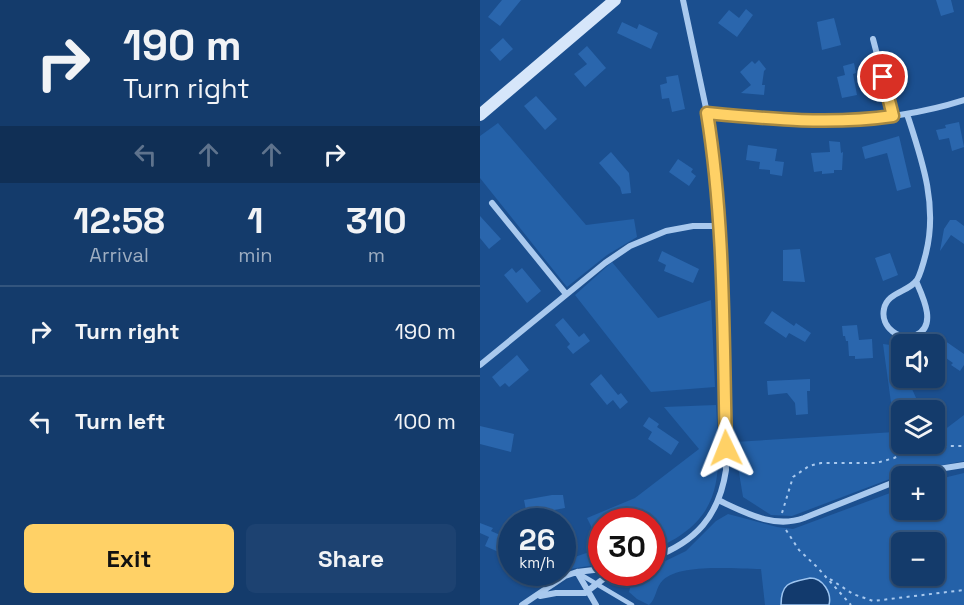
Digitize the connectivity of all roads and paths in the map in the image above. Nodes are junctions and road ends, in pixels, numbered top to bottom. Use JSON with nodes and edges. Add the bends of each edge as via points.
{"nodes":[{"id":1,"x":615,"y":0,"type":"edge"},
{"id":2,"x":683,"y":0,"type":"edge"},
{"id":3,"x":873,"y":39,"type":"dead end"},
{"id":4,"x":964,"y":100,"type":"edge"},
{"id":5,"x":707,"y":113,"type":"junction"},
{"id":6,"x":481,"y":114,"type":"edge"},
{"id":7,"x":907,"y":114,"type":"junction"},
{"id":8,"x":893,"y":116,"type":"junction"},
{"id":9,"x":492,"y":203,"type":"dead end"},
{"id":10,"x":719,"y":226,"type":"junction"},
{"id":11,"x":916,"y":281,"type":"junction"},
{"id":12,"x":566,"y":294,"type":"junction"},
{"id":13,"x":480,"y":365,"type":"edge"},
{"id":14,"x":964,"y":465,"type":"edge"},
{"id":15,"x":945,"y":468,"type":"edge"},
{"id":16,"x":891,"y":483,"type":"edge"},
{"id":17,"x":718,"y":500,"type":"junction"},
{"id":18,"x":666,"y":552,"type":"edge"},
{"id":19,"x":588,"y":571,"type":"edge"},
{"id":20,"x":577,"y":572,"type":"junction"},
{"id":21,"x":588,"y":578,"type":"edge"},
{"id":22,"x":827,"y":578,"type":"dead end"},
{"id":23,"x":596,"y":586,"type":"edge"},
{"id":24,"x":601,"y":586,"type":"edge"},
{"id":25,"x":964,"y":590,"type":"edge"},
{"id":26,"x":588,"y":592,"type":"junction"},
{"id":27,"x":537,"y":597,"type":"junction"},
{"id":28,"x":522,"y":605,"type":"edge"},
{"id":29,"x":596,"y":605,"type":"edge"},
{"id":30,"x":632,"y":605,"type":"edge"}],
"edges":[{"from":1,"to":6,"type":"main road"},
{"from":2,"to":5,"type":"street"},
{"from":3,"to":8,"type":"street"},
{"from":4,"to":7,"type":"street"},
{"from":5,"to":8,"type":"street","via":[[809,122]]},
{"from":5,"to":10,"type":"street"},
{"from":7,"to":8,"type":"street"},
{"from":7,"to":11,"type":"street","via":[[930,194],[929,237]]},
{"from":9,"to":12,"type":"street"},
{"from":10,"to":12,"type":"street","via":[[684,228],[639,242],[613,256]]},
{"from":10,"to":17,"type":"street","via":[[727,463]]},
{"from":11,"to":11,"type":"street","via":[[885,306],[884,323],[898,334],[915,336],[926,324],[927,307]]},
{"from":12,"to":13,"type":"street"},
{"from":14,"to":15,"type":"street"},
{"from":16,"to":17,"type":"street","via":[[789,522],[761,518]]},
{"from":17,"to":18,"type":"street","via":[[705,524],[692,537]]},
{"from":19,"to":20,"type":"street"},
{"from":20,"to":21,"type":"lane"},
{"from":20,"to":26,"type":"street"},
{"from":20,"to":27,"type":"street"},
{"from":22,"to":25,"type":"path","via":[[873,601]]},
{"from":23,"to":26,"type":"street"},
{"from":24,"to":30,"type":"lane"},
{"from":26,"to":27,"type":"street"},
{"from":26,"to":29,"type":"street"},
{"from":27,"to":28,"type":"street"}]}
